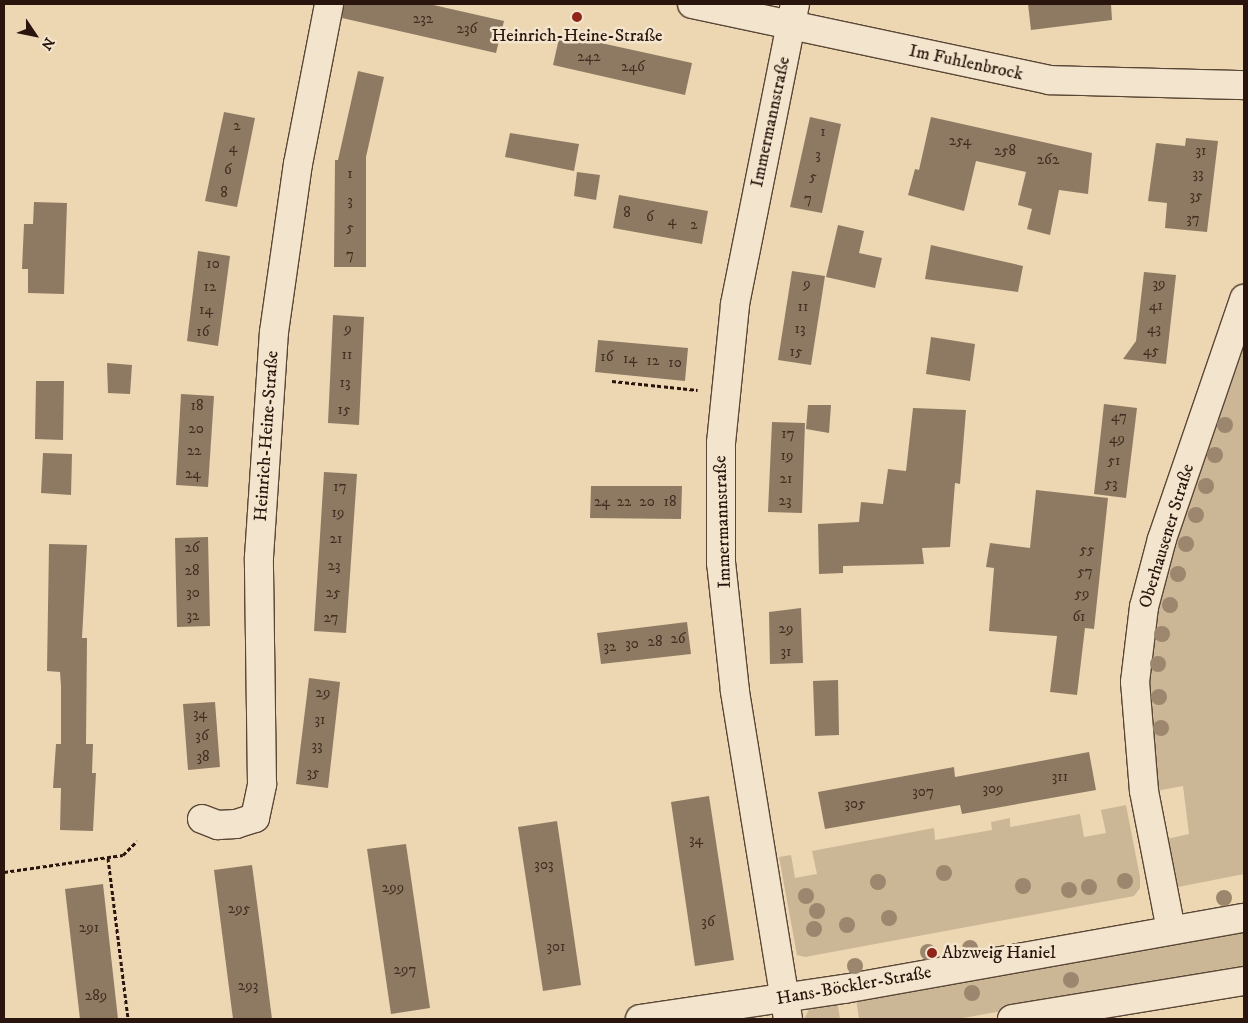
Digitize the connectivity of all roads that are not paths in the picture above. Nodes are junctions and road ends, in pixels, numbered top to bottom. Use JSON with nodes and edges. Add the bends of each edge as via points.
{"nodes":[{"id":1,"x":329,"y":4,"type":"edge"},
{"id":2,"x":692,"y":4,"type":"edge"},
{"id":3,"x":792,"y":15,"type":"edge"},
{"id":4,"x":1244,"y":85,"type":"edge"},
{"id":5,"x":1244,"y":298,"type":"edge"},
{"id":6,"x":202,"y":819,"type":"dead end"},
{"id":7,"x":1244,"y":918,"type":"edge"},
{"id":8,"x":1171,"y":930,"type":"junction"},
{"id":9,"x":1244,"y":981,"type":"edge"},
{"id":10,"x":786,"y":1009,"type":"edge"},
{"id":11,"x":640,"y":1019,"type":"edge"},
{"id":12,"x":1012,"y":1019,"type":"edge"}],
"edges":[{"from":1,"to":6,"type":"street","name":"Heinrich-Heine-Straße","via":[[298,164],[274,332],[259,557],[262,784],[255,818],[218,825]]},
{"from":2,"to":3,"type":"street","name":"Im Fuhlenbrock"},
{"from":3,"to":4,"type":"street","name":"Im Fuhlenbrock","via":[[1049,80]]},
{"from":3,"to":10,"type":"street","name":"Immermannstraße","via":[[751,214],[723,393],[721,563],[735,691]]},
{"from":5,"to":8,"type":"street","name":"Oberhausener Straße","via":[[1162,539],[1143,616],[1136,682],[1144,791]]},
{"from":7,"to":8,"type":"street","name":"Hans-Böckler-Straße"},
{"from":8,"to":10,"type":"street","name":"Hans-Böckler-Straße"},
{"from":9,"to":12,"type":"street"},
{"from":10,"to":11,"type":"street","name":"Hans-Böckler-Straße"}]}
